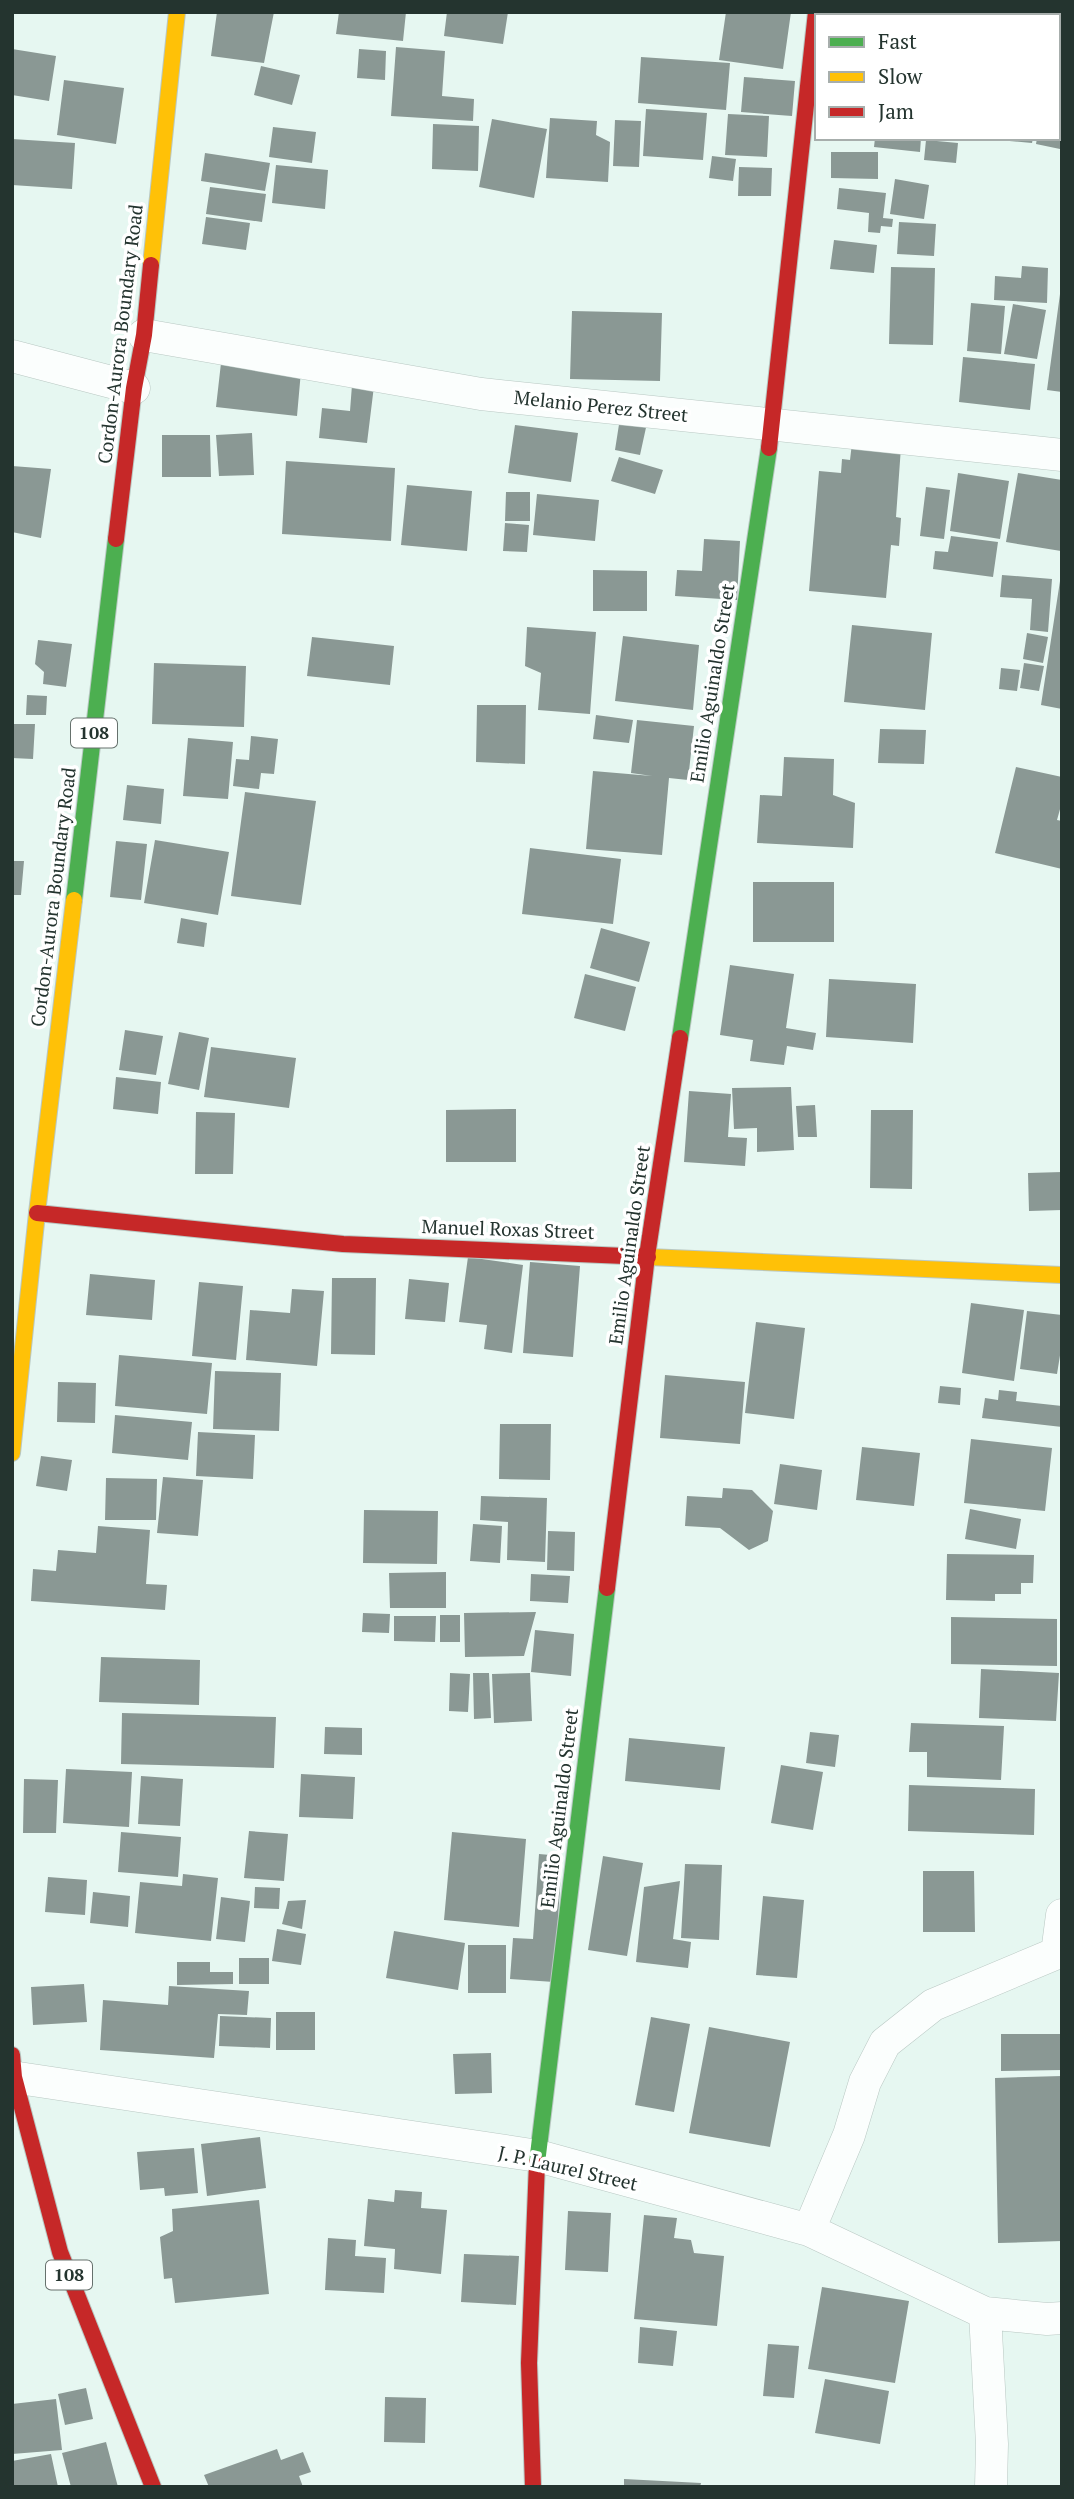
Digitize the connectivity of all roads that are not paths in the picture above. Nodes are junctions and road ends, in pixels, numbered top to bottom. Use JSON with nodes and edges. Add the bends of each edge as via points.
{"nodes":[{"id":1,"x":177,"y":12,"type":"edge"},
{"id":2,"x":815,"y":22,"type":"edge"},
{"id":3,"x":144,"y":335,"type":"junction"},
{"id":4,"x":12,"y":356,"type":"edge"},
{"id":5,"x":134,"y":388,"type":"junction"},
{"id":6,"x":773,"y":423,"type":"junction"},
{"id":7,"x":1062,"y":455,"type":"edge"},
{"id":8,"x":37,"y":1213,"type":"junction"},
{"id":9,"x":647,"y":1256,"type":"junction"},
{"id":10,"x":1062,"y":1275,"type":"edge"},
{"id":11,"x":15,"y":1399,"type":"edge"},
{"id":12,"x":12,"y":1453,"type":"edge"},
{"id":13,"x":1062,"y":1915,"type":"edge"},
{"id":14,"x":13,"y":2070,"type":"edge"},
{"id":15,"x":538,"y":2156,"type":"junction"},
{"id":16,"x":809,"y":2230,"type":"junction"},
{"id":17,"x":985,"y":2313,"type":"junction"},
{"id":18,"x":1062,"y":2318,"type":"edge"},
{"id":19,"x":153,"y":2487,"type":"edge"},
{"id":20,"x":533,"y":2487,"type":"edge"},
{"id":21,"x":991,"y":2487,"type":"edge"}],
"edges":[{"from":1,"to":3,"type":"street","name":"Cordon-Aurora Boundary Road","number":"108"},
{"from":2,"to":6,"type":"street","name":"Emilio Aguinaldo Street"},
{"from":3,"to":5,"type":"street","name":"Cordon-Aurora Boundary Road","number":"108"},
{"from":3,"to":6,"type":"street","name":"Melanio Perez Street","via":[[481,394]]},
{"from":4,"to":5,"type":"street"},
{"from":5,"to":8,"type":"street","name":"Cordon-Aurora Boundary Road","number":"108"},
{"from":6,"to":7,"type":"street","name":"Melanio Perez Street"},
{"from":6,"to":9,"type":"street","name":"Emilio Aguinaldo Street"},
{"from":8,"to":9,"type":"street","name":"Manuel Roxas Street","via":[[343,1244]]},
{"from":8,"to":11,"type":"street","name":"Cordon-Aurora Boundary Road","number":"108"},
{"from":9,"to":10,"type":"street","name":"Manuel Roxas Street"},
{"from":9,"to":15,"type":"street","name":"Emilio Aguinaldo Street"},
{"from":11,"to":12,"type":"street","name":"Cordon-Aurora Boundary Road","number":"108"},
{"from":13,"to":16,"type":"street","via":[[1058,1954],[933,2005],[885,2043],[865,2082],[849,2135]]},
{"from":14,"to":15,"type":"street","name":"J. P. Laurel Street"},
{"from":14,"to":19,"type":"street","number":"108","via":[[60,2252]]},
{"from":15,"to":16,"type":"street","name":"J. P. Laurel Street"},
{"from":15,"to":20,"type":"street","name":"Emilio Aguinaldo Street","via":[[529,2284],[528,2426]]},
{"from":16,"to":17,"type":"street","name":"J. P. Laurel Street"},
{"from":17,"to":18,"type":"street","name":"J. P. Laurel Street"},
{"from":17,"to":21,"type":"street"}]}
